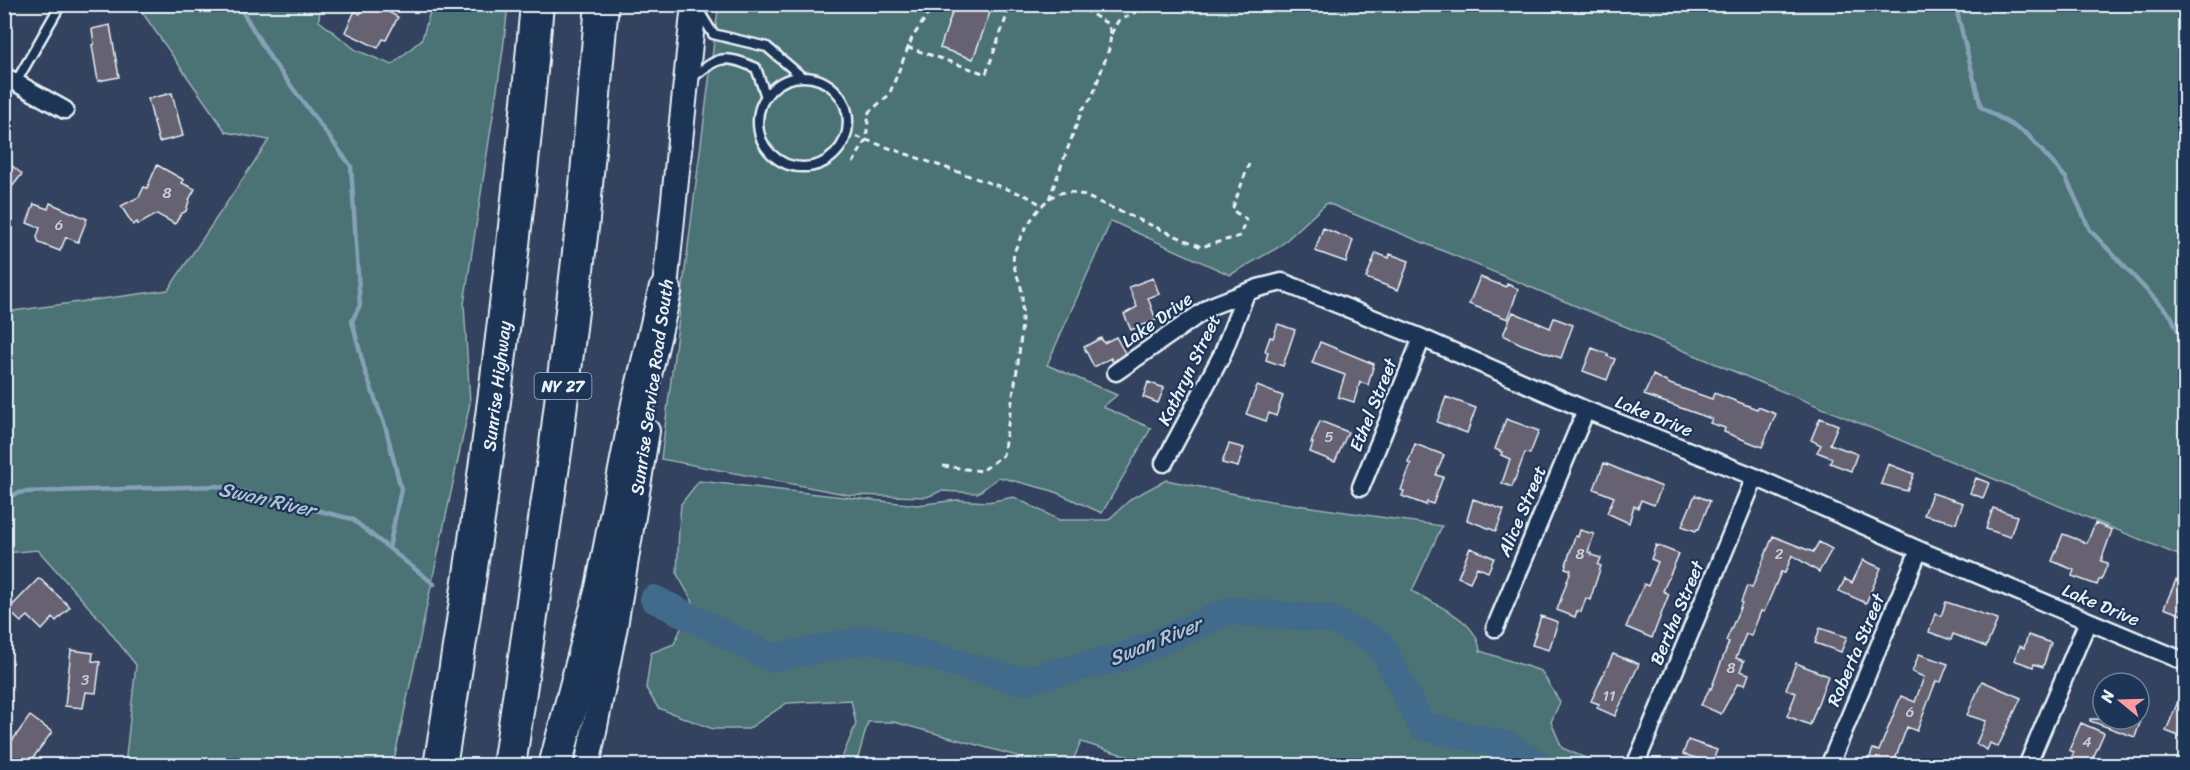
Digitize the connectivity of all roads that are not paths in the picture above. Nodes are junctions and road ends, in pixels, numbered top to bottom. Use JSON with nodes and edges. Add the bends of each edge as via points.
{"nodes":[{"id":1,"x":61,"y":4,"type":"edge"},
{"id":2,"x":537,"y":4,"type":"edge"},
{"id":3,"x":602,"y":4,"type":"edge"},
{"id":4,"x":695,"y":4,"type":"edge"},
{"id":5,"x":802,"y":77,"type":"junction"},
{"id":6,"x":10,"y":79,"type":"edge"},
{"id":7,"x":687,"y":82,"type":"junction"},
{"id":8,"x":766,"y":97,"type":"junction"},
{"id":9,"x":65,"y":110,"type":"dead end"},
{"id":10,"x":665,"y":291,"type":"junction"},
{"id":11,"x":1246,"y":293,"type":"junction"},
{"id":12,"x":1422,"y":338,"type":"junction"},
{"id":13,"x":1116,"y":372,"type":"dead end"},
{"id":14,"x":1586,"y":410,"type":"junction"},
{"id":15,"x":1164,"y":464,"type":"dead end"},
{"id":16,"x":1755,"y":477,"type":"junction"},
{"id":17,"x":1361,"y":487,"type":"dead end"},
{"id":18,"x":1918,"y":549,"type":"junction"},
{"id":19,"x":2088,"y":621,"type":"junction"},
{"id":20,"x":1495,"y":628,"type":"dead end"},
{"id":21,"x":2186,"y":662,"type":"edge"},
{"id":22,"x":454,"y":680,"type":"junction"},
{"id":23,"x":1636,"y":763,"type":"dead end"},
{"id":24,"x":430,"y":765,"type":"edge"},
{"id":25,"x":440,"y":765,"type":"edge"},
{"id":26,"x":509,"y":765,"type":"edge"},
{"id":27,"x":555,"y":765,"type":"edge"},
{"id":28,"x":587,"y":765,"type":"edge"},
{"id":29,"x":1829,"y":765,"type":"edge"},
{"id":30,"x":2026,"y":765,"type":"edge"}],
"edges":[{"from":1,"to":6,"type":"lane"},
{"from":2,"to":22,"type":"highway","name":"Sunrise Highway","via":[[502,344]]},
{"from":3,"to":26,"type":"highway","number":"NY 27","via":[[583,219],[556,445]]},
{"from":4,"to":5,"type":"lane","via":[[713,34],[767,47]]},
{"from":4,"to":7,"type":"main road","name":"Sunrise Service Road South"},
{"from":5,"to":8,"type":"lane","via":[[788,80]]},
{"from":5,"to":8,"type":"lane","via":[[830,86],[846,109],[846,133],[838,151],[826,160],[797,167],[770,153],[758,126]]},
{"from":6,"to":9,"type":"street"},
{"from":7,"to":8,"type":"lane","via":[[713,61],[734,58],[756,68]]},
{"from":7,"to":10,"type":"main road","name":"Sunrise Service Road South"},
{"from":10,"to":27,"type":"highway","via":[[602,588]]},
{"from":10,"to":28,"type":"main road","name":"Sunrise Service Road South","via":[[630,543]]},
{"from":11,"to":12,"type":"street","name":"Lake Drive","via":[[1282,282]]},
{"from":11,"to":13,"type":"street","name":"Lake Drive","via":[[1211,306]]},
{"from":11,"to":15,"type":"street","name":"Kathryn Street","via":[[1222,355]]},
{"from":12,"to":14,"type":"street","name":"Lake Drive"},
{"from":12,"to":17,"type":"street","name":"Ethel Street"},
{"from":14,"to":16,"type":"street","name":"Lake Drive"},
{"from":14,"to":20,"type":"street","name":"Alice Street"},
{"from":16,"to":18,"type":"street","name":"Lake Drive"},
{"from":16,"to":23,"type":"street","name":"Bertha Street"},
{"from":18,"to":19,"type":"street","name":"Lake Drive"},
{"from":18,"to":29,"type":"street","name":"Roberta Street"},
{"from":19,"to":21,"type":"street","name":"Lake Drive"},
{"from":19,"to":30,"type":"street"},
{"from":22,"to":24,"type":"highway"},
{"from":22,"to":25,"type":"highway","name":"Sunrise Highway"}]}
